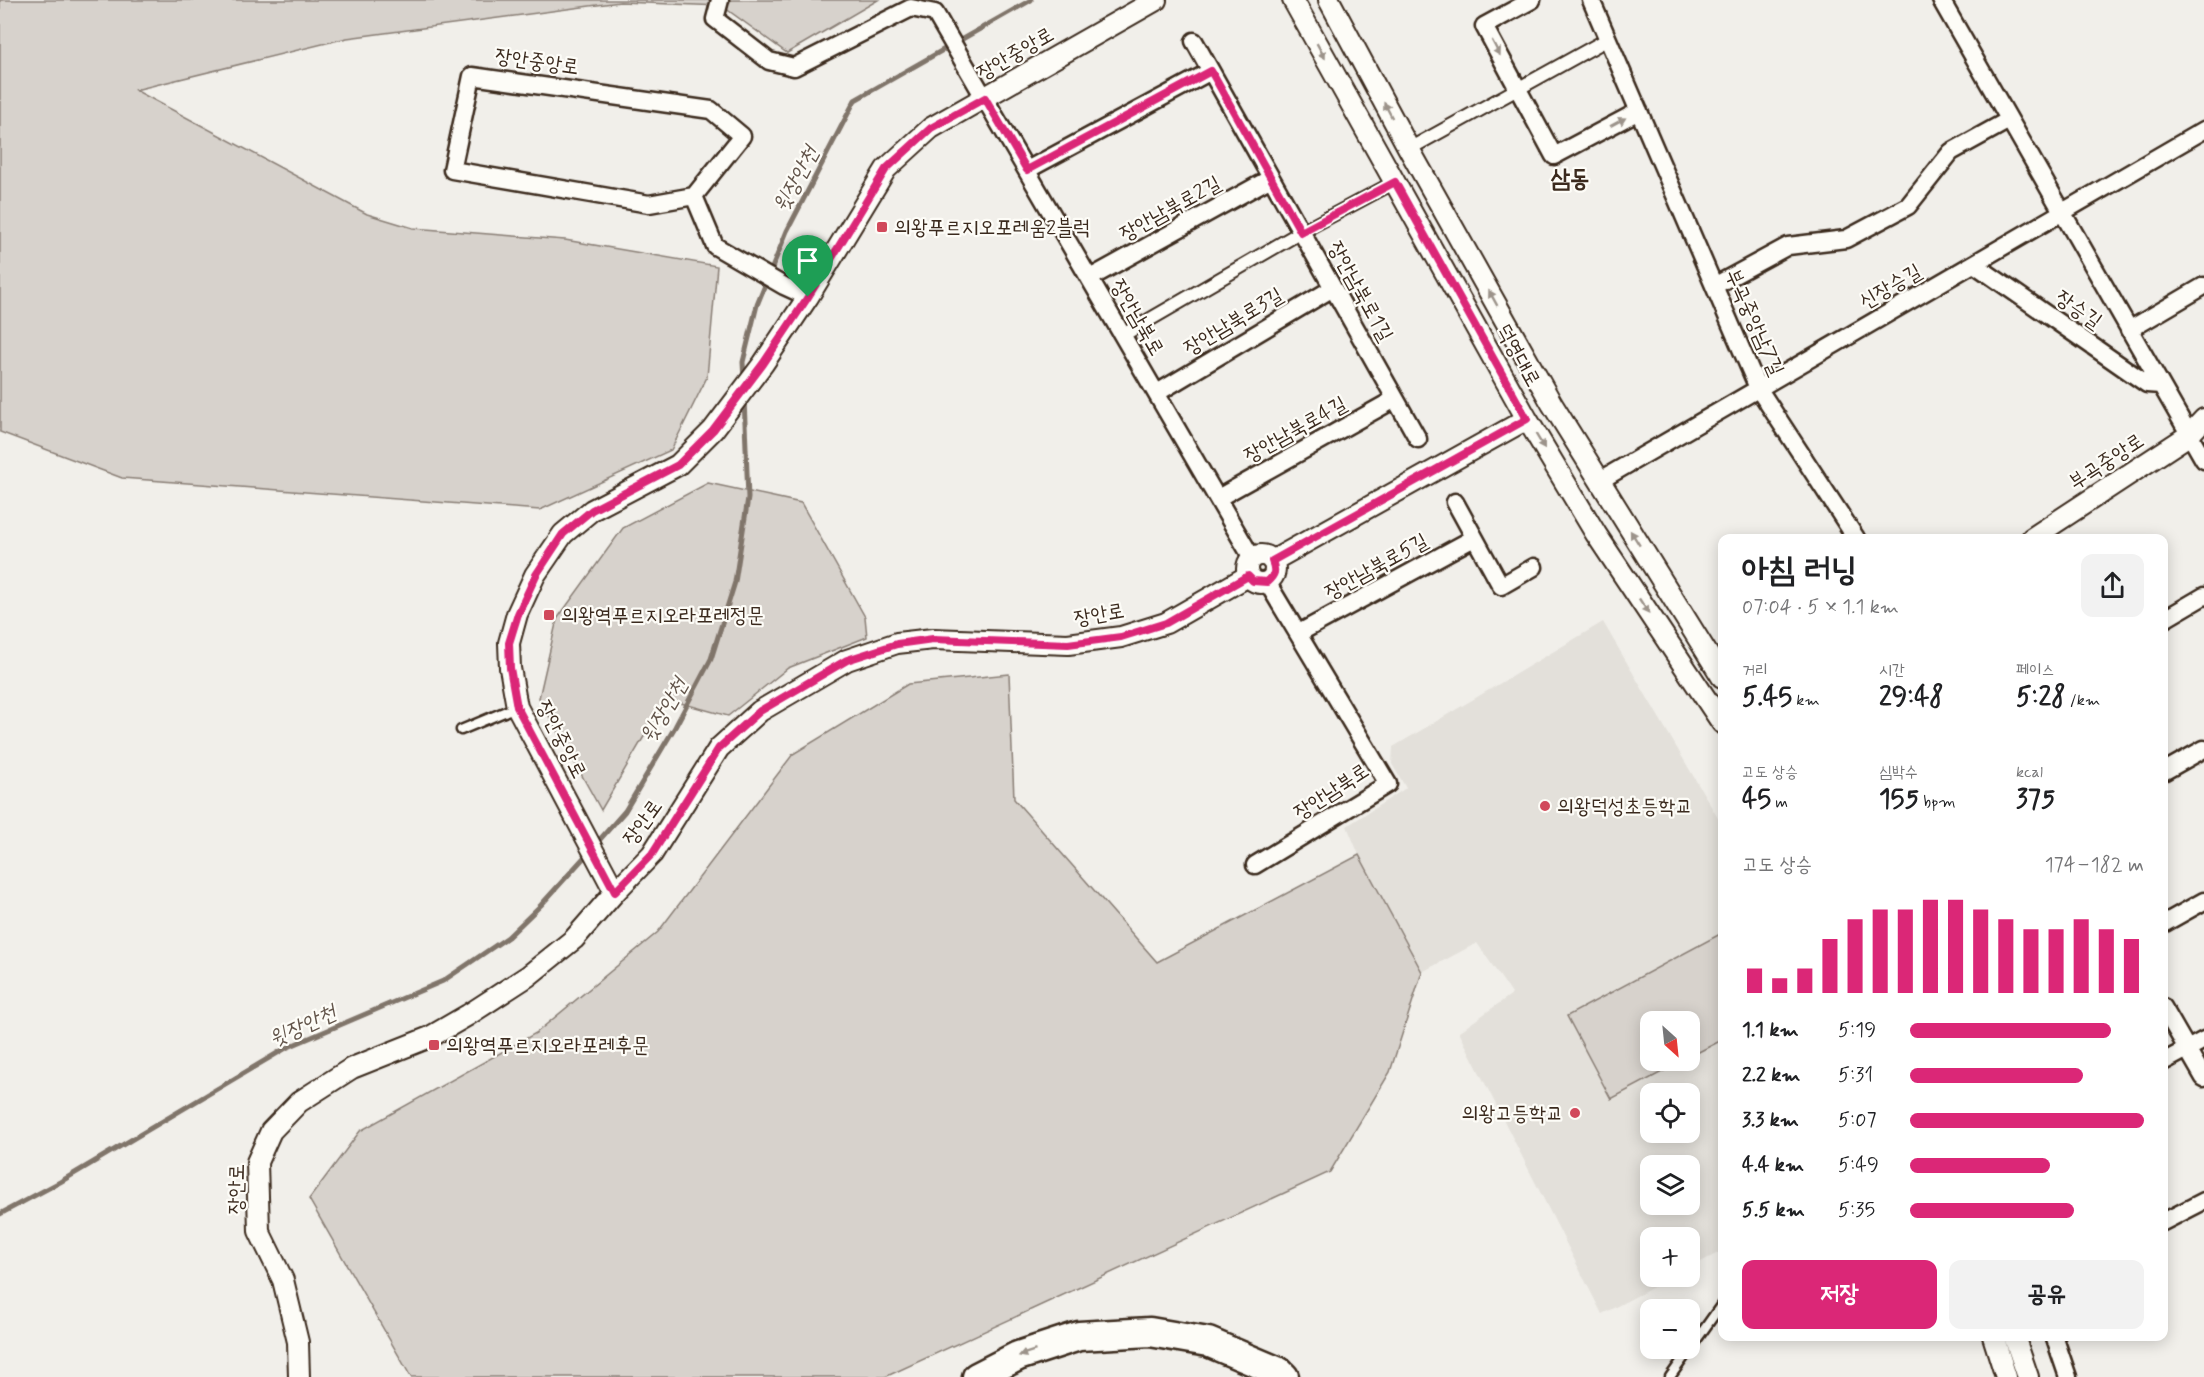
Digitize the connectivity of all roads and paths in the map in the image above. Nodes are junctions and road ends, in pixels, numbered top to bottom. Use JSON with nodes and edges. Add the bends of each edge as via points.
{"nodes":[{"id":1,"x":720,"y":0,"type":"edge"},
{"id":2,"x":1156,"y":0,"type":"edge"},
{"id":3,"x":1293,"y":0,"type":"edge"},
{"id":4,"x":1329,"y":0,"type":"edge"},
{"id":5,"x":1532,"y":0,"type":"edge"},
{"id":6,"x":1591,"y":0,"type":"edge"},
{"id":7,"x":1941,"y":0,"type":"edge"},
{"id":8,"x":1608,"y":39,"type":"junction"},
{"id":9,"x":1194,"y":41,"type":"dead end"},
{"id":10,"x":1211,"y":71,"type":"junction"},
{"id":11,"x":1518,"y":89,"type":"junction"},
{"id":12,"x":985,"y":98,"type":"junction"},
{"id":13,"x":1639,"y":111,"type":"junction"},
{"id":14,"x":2010,"y":120,"type":"junction"},
{"id":15,"x":2204,"y":130,"type":"edge"},
{"id":16,"x":1409,"y":149,"type":"junction"},
{"id":17,"x":1027,"y":170,"type":"junction"},
{"id":18,"x":1271,"y":178,"type":"junction"},
{"id":19,"x":1395,"y":182,"type":"junction"},
{"id":20,"x":694,"y":196,"type":"junction"},
{"id":21,"x":2062,"y":213,"type":"junction"},
{"id":22,"x":1301,"y":232,"type":"junction"},
{"id":23,"x":1974,"y":264,"type":"junction"},
{"id":24,"x":1090,"y":278,"type":"junction"},
{"id":25,"x":1714,"y":286,"type":"junction"},
{"id":26,"x":2204,"y":286,"type":"edge"},
{"id":27,"x":1333,"y":288,"type":"junction"},
{"id":28,"x":808,"y":297,"type":"junction"},
{"id":29,"x":2129,"y":330,"type":"junction"},
{"id":30,"x":1123,"y":335,"type":"junction"},
{"id":31,"x":2161,"y":386,"type":"junction"},
{"id":32,"x":1758,"y":388,"type":"junction"},
{"id":33,"x":1157,"y":393,"type":"junction"},
{"id":34,"x":1395,"y":399,"type":"junction"},
{"id":35,"x":1527,"y":419,"type":"junction"},
{"id":36,"x":2204,"y":419,"type":"edge"},
{"id":37,"x":2189,"y":435,"type":"junction"},
{"id":38,"x":1418,"y":439,"type":"dead end"},
{"id":39,"x":2204,"y":460,"type":"edge"},
{"id":40,"x":1599,"y":481,"type":"junction"},
{"id":41,"x":1218,"y":498,"type":"junction"},
{"id":42,"x":1455,"y":502,"type":"dead end"},
{"id":43,"x":1853,"y":534,"type":"edge"},
{"id":44,"x":2038,"y":534,"type":"edge"},
{"id":45,"x":1474,"y":538,"type":"junction"},
{"id":46,"x":1534,"y":567,"type":"dead end"},
{"id":47,"x":1256,"y":572,"type":"junction"},
{"id":48,"x":2204,"y":596,"type":"edge"},
{"id":49,"x":2168,"y":617,"type":"edge"},
{"id":50,"x":1299,"y":633,"type":"junction"},
{"id":51,"x":1718,"y":671,"type":"edge"},
{"id":52,"x":517,"y":707,"type":"junction"},
{"id":53,"x":1718,"y":717,"type":"edge"},
{"id":54,"x":461,"y":730,"type":"dead end"},
{"id":55,"x":2204,"y":748,"type":"edge"},
{"id":56,"x":2168,"y":769,"type":"edge"},
{"id":57,"x":1255,"y":865,"type":"dead end"},
{"id":58,"x":615,"y":892,"type":"junction"},
{"id":59,"x":2204,"y":901,"type":"edge"},
{"id":60,"x":2168,"y":921,"type":"edge"},
{"id":61,"x":2168,"y":1016,"type":"edge"},
{"id":62,"x":2204,"y":1040,"type":"edge"},
{"id":63,"x":2187,"y":1049,"type":"junction"},
{"id":64,"x":2168,"y":1059,"type":"edge"},
{"id":65,"x":2204,"y":1078,"type":"edge"},
{"id":66,"x":2204,"y":1201,"type":"edge"},
{"id":67,"x":2168,"y":1219,"type":"edge"},
{"id":68,"x":1718,"y":1310,"type":"edge"},
{"id":69,"x":1995,"y":1341,"type":"edge"},
{"id":70,"x":2016,"y":1341,"type":"edge"},
{"id":71,"x":2056,"y":1341,"type":"edge"},
{"id":72,"x":299,"y":1377,"type":"edge"},
{"id":73,"x":977,"y":1377,"type":"edge"},
{"id":74,"x":1023,"y":1377,"type":"edge"},
{"id":75,"x":1247,"y":1377,"type":"edge"},
{"id":76,"x":1284,"y":1377,"type":"edge"},
{"id":77,"x":1670,"y":1377,"type":"edge"},
{"id":78,"x":2006,"y":1377,"type":"edge"},
{"id":79,"x":2028,"y":1377,"type":"edge"},
{"id":80,"x":2068,"y":1377,"type":"edge"}],
"edges":[{"from":1,"to":12,"type":"street","name":"장안남북로","via":[[715,19],[769,61],[794,67],[911,8],[935,13]]},
{"from":2,"to":12,"type":"street","name":"장안중앙로"},
{"from":3,"to":19,"type":"street","name":"덕영대로","one_way":true},
{"from":16,"to":4,"type":"street","name":"덕영대로","one_way":true},
{"from":5,"to":11,"type":"street","one_way":true,"via":[[1484,26]]},
{"from":6,"to":8,"type":"street","name":"부곡중앙남7길"},
{"from":7,"to":14,"type":"street","name":"장승길"},
{"from":8,"to":11,"type":"street"},
{"from":8,"to":13,"type":"street","name":"부곡중앙남7길"},
{"from":9,"to":10,"type":"street","name":"장안남북로1길"},
{"from":10,"to":17,"type":"street"},
{"from":10,"to":18,"type":"street","name":"장안남북로1길"},
{"from":11,"to":13,"type":"street","one_way":true,"via":[[1554,156]]},
{"from":11,"to":16,"type":"street"},
{"from":12,"to":17,"type":"street","name":"장안남북로"},
{"from":12,"to":28,"type":"street","name":"장안중앙로","via":[[931,128],[886,169]]},
{"from":13,"to":25,"type":"street","name":"부곡중앙남7길"},
{"from":14,"to":21,"type":"street","name":"장승길"},
{"from":14,"to":25,"type":"street","via":[[1951,152],[1908,206],[1846,239],[1788,246]]},
{"from":15,"to":21,"type":"street","name":"신장승길"},
{"from":40,"to":16,"type":"street","name":"덕영대로","one_way":true},
{"from":17,"to":24,"type":"street","name":"장안남북로"},
{"from":18,"to":22,"type":"street","name":"장안남북로1길"},
{"from":18,"to":24,"type":"street","name":"장안남북로2길"},
{"from":19,"to":22,"type":"street"},
{"from":19,"to":35,"type":"street","name":"덕영대로"},
{"from":20,"to":20,"type":"street","name":"장안중앙로","via":[[742,135],[711,110],[472,76],[452,170],[649,204]]},
{"from":20,"to":28,"type":"street","via":[[715,246]]},
{"from":21,"to":23,"type":"street","name":"신장승길"},
{"from":21,"to":29,"type":"street","name":"장승길"},
{"from":22,"to":27,"type":"street","name":"장안남북로1길"},
{"from":22,"to":30,"type":"street"},
{"from":23,"to":31,"type":"street","name":"장승길","via":[[2147,384]]},
{"from":23,"to":32,"type":"street","name":"신장승길"},
{"from":24,"to":30,"type":"street","name":"장안남북로"},
{"from":25,"to":32,"type":"street","name":"부곡중앙남7길"},
{"from":26,"to":29,"type":"street"},
{"from":27,"to":33,"type":"street","name":"장안남북로3길"},
{"from":27,"to":34,"type":"street","name":"장안남북로1길"},
{"from":28,"to":52,"type":"street","name":"장안중앙로","via":[[713,430],[678,465],[592,510],[563,534],[536,575],[509,643]]},
{"from":29,"to":31,"type":"street","name":"장승길"},
{"from":30,"to":33,"type":"street","name":"장안남북로"},
{"from":31,"to":37,"type":"street","name":"장승길"},
{"from":32,"to":40,"type":"street","name":"신장승길"},
{"from":32,"to":43,"type":"street","name":"부곡중앙남7길"},
{"from":33,"to":41,"type":"street","name":"장안남북로"},
{"from":34,"to":38,"type":"street","name":"장안남북로1길"},
{"from":34,"to":41,"type":"street","name":"장안남북로4길"},
{"from":35,"to":47,"type":"street","via":[[1272,561],[1273,577]]},
{"from":35,"to":53,"type":"street","name":"덕영대로","one_way":true,"via":[[1596,534]]},
{"from":36,"to":37,"type":"street","name":"부곡중앙로"},
{"from":37,"to":39,"type":"street","name":"장승길"},
{"from":37,"to":44,"type":"street","name":"부곡중앙로"},
{"from":51,"to":40,"type":"street","name":"덕영대로","one_way":true},
{"from":41,"to":47,"type":"street","name":"장안남북로"},
{"from":42,"to":45,"type":"street"},
{"from":45,"to":46,"type":"street","via":[[1501,586]]},
{"from":45,"to":50,"type":"street","name":"장안남북로5길"},
{"from":47,"to":50,"type":"street","name":"장안남북로"},
{"from":47,"to":58,"type":"street","name":"장안로","via":[[1166,623],[1121,637],[1068,644],[933,639],[897,644],[847,660],[760,711],[719,748],[652,854]]},
{"from":48,"to":49,"type":"street"},
{"from":50,"to":57,"type":"street","name":"장안남북로","via":[[1388,784]]},
{"from":52,"to":54,"type":"lane"},
{"from":52,"to":58,"type":"street","name":"장안중앙로"},
{"from":55,"to":56,"type":"street"},
{"from":58,"to":72,"type":"street","name":"장안로","via":[[574,939],[528,976],[430,1037],[352,1068],[299,1102],[271,1131],[257,1162],[260,1231],[283,1280],[298,1342]]},
{"from":59,"to":60,"type":"street"},
{"from":61,"to":63,"type":"street"},
{"from":62,"to":63,"type":"street"},
{"from":63,"to":64,"type":"street"},
{"from":63,"to":65,"type":"street"},
{"from":66,"to":67,"type":"street"},
{"from":68,"to":77,"type":"lane"},
{"from":69,"to":78,"type":"street"},
{"from":70,"to":79,"type":"street"},
{"from":71,"to":80,"type":"street"},
{"from":76,"to":73,"type":"highway","one_way":true,"via":[[1208,1342],[1150,1332],[1079,1336],[1018,1356]]},
{"from":74,"to":75,"type":"highway","via":[[1086,1352],[1150,1350],[1209,1358]]}]}
